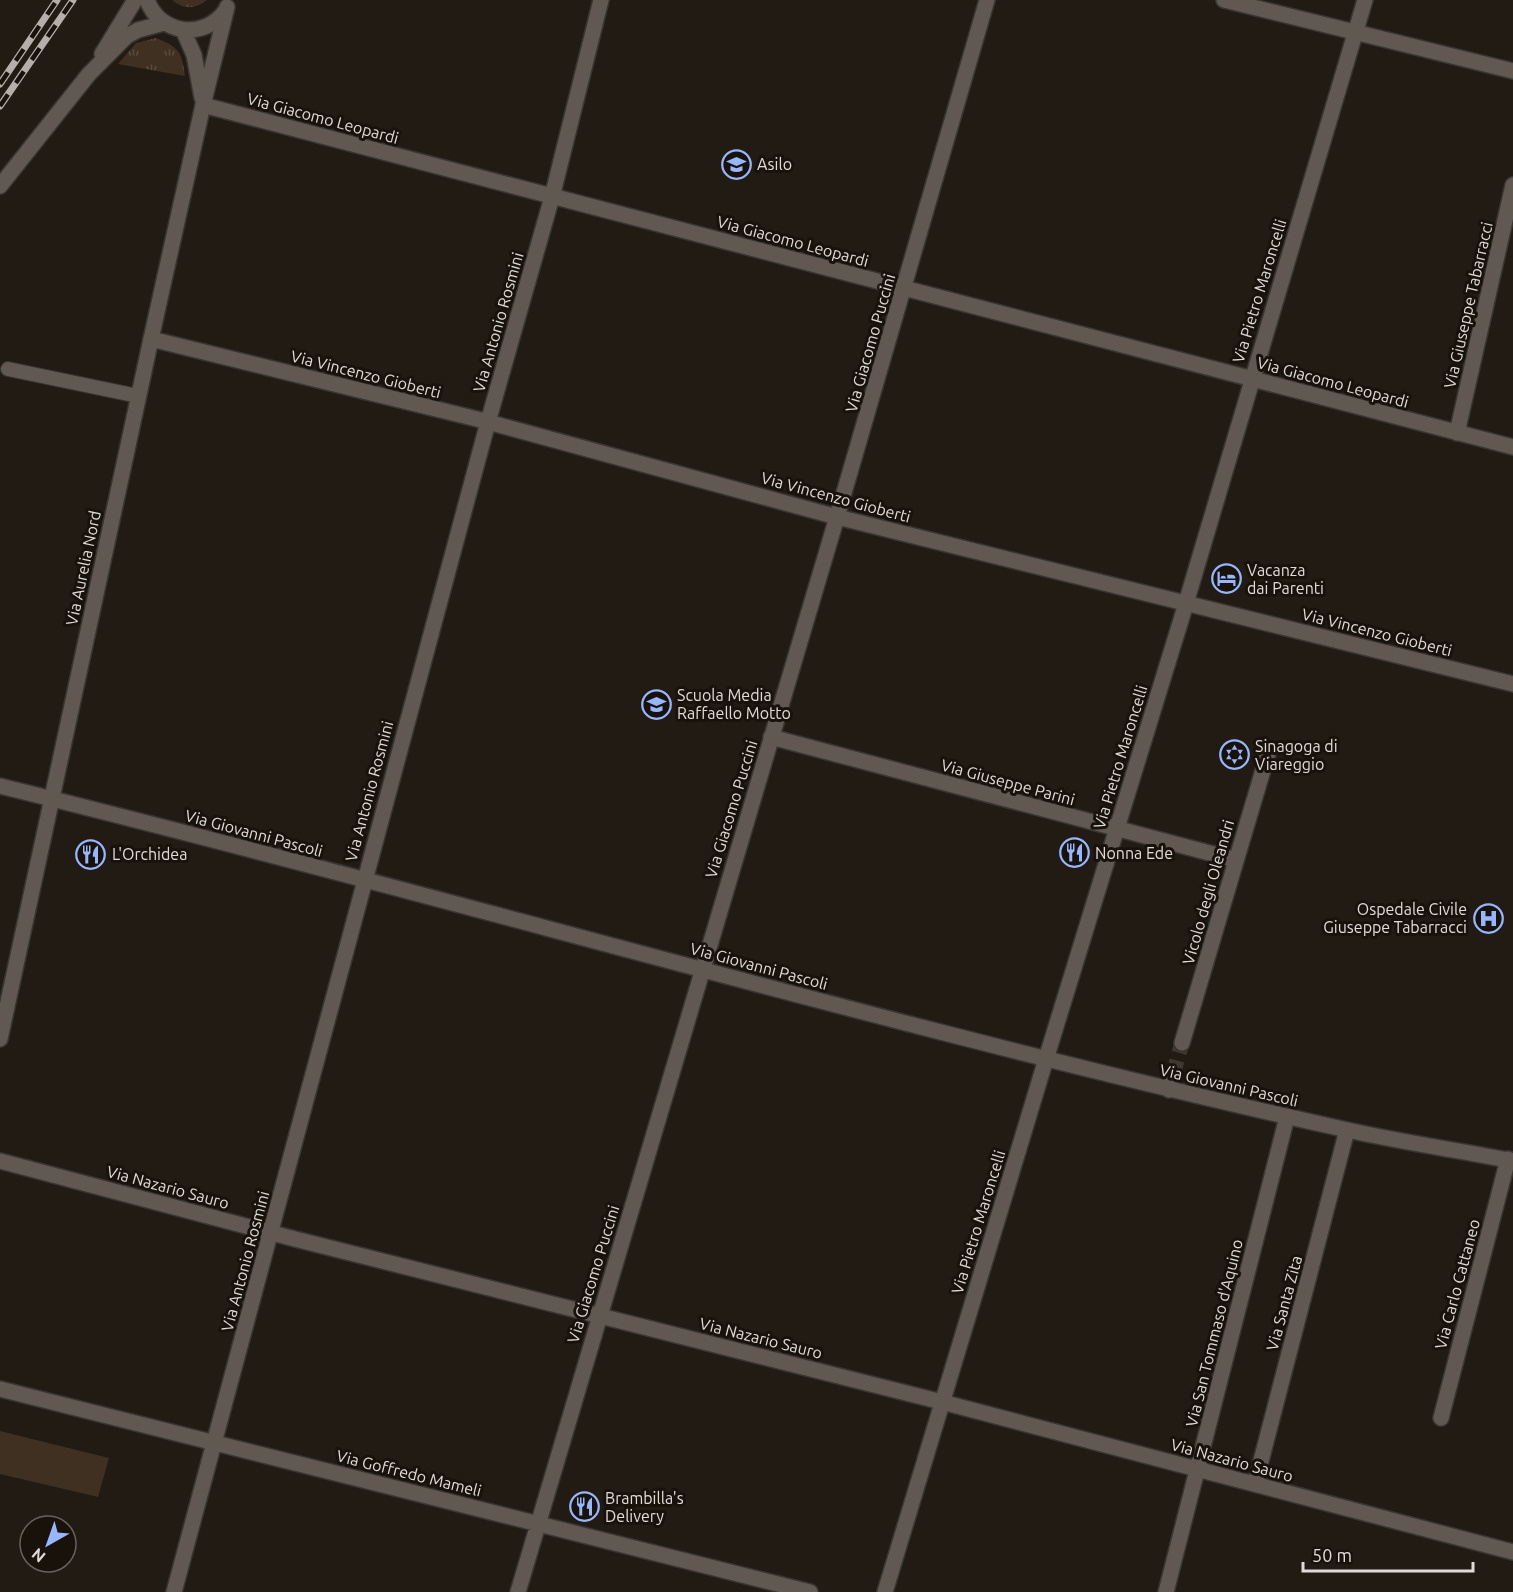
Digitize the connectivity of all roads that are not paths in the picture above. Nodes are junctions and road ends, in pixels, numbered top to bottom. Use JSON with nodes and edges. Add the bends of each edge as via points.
{"nodes":[{"id":1,"x":135,"y":0,"type":"edge"},
{"id":2,"x":147,"y":0,"type":"edge"},
{"id":3,"x":601,"y":0,"type":"edge"},
{"id":4,"x":987,"y":0,"type":"edge"},
{"id":5,"x":1224,"y":0,"type":"edge"},
{"id":6,"x":1365,"y":0,"type":"edge"},
{"id":7,"x":229,"y":4,"type":"edge"},
{"id":8,"x":164,"y":23,"type":"junction"},
{"id":9,"x":183,"y":30,"type":"junction"},
{"id":10,"x":1355,"y":32,"type":"junction"},
{"id":11,"x":1513,"y":71,"type":"edge"},
{"id":12,"x":89,"y":74,"type":"junction"},
{"id":13,"x":203,"y":105,"type":"junction"},
{"id":14,"x":1513,"y":185,"type":"edge"},
{"id":15,"x":0,"y":186,"type":"edge"},
{"id":16,"x":552,"y":197,"type":"junction"},
{"id":17,"x":904,"y":289,"type":"junction"},
{"id":18,"x":151,"y":339,"type":"junction"},
{"id":19,"x":8,"y":369,"type":"dead end"},
{"id":20,"x":1251,"y":379,"type":"junction"},
{"id":21,"x":138,"y":396,"type":"junction"},
{"id":22,"x":488,"y":422,"type":"junction"},
{"id":23,"x":1457,"y":433,"type":"junction"},
{"id":24,"x":1513,"y":447,"type":"edge"},
{"id":25,"x":837,"y":517,"type":"junction"},
{"id":26,"x":1186,"y":603,"type":"junction"},
{"id":27,"x":1513,"y":684,"type":"edge"},
{"id":28,"x":771,"y":737,"type":"junction"},
{"id":29,"x":1269,"y":750,"type":"dead end"},
{"id":30,"x":0,"y":786,"type":"edge"},
{"id":31,"x":51,"y":799,"type":"junction"},
{"id":32,"x":1117,"y":829,"type":"junction"},
{"id":33,"x":1236,"y":860,"type":"junction"},
{"id":34,"x":364,"y":880,"type":"junction"},
{"id":35,"x":702,"y":970,"type":"junction"},
{"id":36,"x":0,"y":1039,"type":"edge"},
{"id":37,"x":1182,"y":1044,"type":"tunnel mouth"},
{"id":38,"x":1046,"y":1059,"type":"junction"},
{"id":39,"x":1287,"y":1117,"type":"junction"},
{"id":40,"x":1347,"y":1130,"type":"junction"},
{"id":41,"x":1510,"y":1160,"type":"edge"},
{"id":42,"x":0,"y":1161,"type":"edge"},
{"id":43,"x":272,"y":1233,"type":"junction"},
{"id":44,"x":600,"y":1315,"type":"junction"},
{"id":45,"x":0,"y":1389,"type":"edge"},
{"id":46,"x":942,"y":1402,"type":"junction"},
{"id":47,"x":1441,"y":1418,"type":"dead end"},
{"id":48,"x":213,"y":1443,"type":"junction"},
{"id":49,"x":1198,"y":1470,"type":"junction"},
{"id":50,"x":1255,"y":1484,"type":"junction"},
{"id":51,"x":538,"y":1523,"type":"junction"},
{"id":52,"x":1513,"y":1552,"type":"edge"},
{"id":53,"x":174,"y":1592,"type":"edge"},
{"id":54,"x":518,"y":1592,"type":"edge"},
{"id":55,"x":810,"y":1592,"type":"edge"},
{"id":56,"x":885,"y":1592,"type":"edge"},
{"id":57,"x":1166,"y":1592,"type":"edge"}],
"edges":[{"from":1,"to":12,"type":"street"},
{"from":2,"to":8,"type":"street"},
{"from":3,"to":16,"type":"street","name":"Via Antonio Rosmini"},
{"from":4,"to":17,"type":"street","name":"Via Giacomo Puccini"},
{"from":5,"to":10,"type":"street"},
{"from":6,"to":10,"type":"street","name":"Via Pietro Maroncelli"},
{"from":7,"to":9,"type":"street","via":[[208,26]]},
{"from":7,"to":13,"type":"street","name":"Via Aurelia Nord"},
{"from":8,"to":9,"type":"street"},
{"from":8,"to":12,"type":"street","via":[[127,36]]},
{"from":9,"to":13,"type":"street","name":"Via Aurelia Nord","via":[[194,55]]},
{"from":10,"to":11,"type":"street"},
{"from":10,"to":20,"type":"street","name":"Via Pietro Maroncelli"},
{"from":12,"to":15,"type":"street"},
{"from":13,"to":16,"type":"street","name":"Via Giacomo Leopardi"},
{"from":13,"to":18,"type":"street","name":"Via Aurelia Nord"},
{"from":14,"to":23,"type":"street","name":"Via Giuseppe Tabarracci"},
{"from":16,"to":17,"type":"street","name":"Via Giacomo Leopardi"},
{"from":16,"to":22,"type":"street","name":"Via Antonio Rosmini"},
{"from":17,"to":20,"type":"street","name":"Via Giacomo Leopardi"},
{"from":17,"to":25,"type":"street","name":"Via Giacomo Puccini"},
{"from":18,"to":21,"type":"street","name":"Via Aurelia Nord"},
{"from":18,"to":22,"type":"street","name":"Via Vincenzo Gioberti"},
{"from":19,"to":21,"type":"lane"},
{"from":20,"to":23,"type":"street","name":"Via Giacomo Leopardi"},
{"from":20,"to":26,"type":"street","name":"Via Pietro Maroncelli"},
{"from":21,"to":31,"type":"street","name":"Via Aurelia Nord"},
{"from":22,"to":25,"type":"street","name":"Via Vincenzo Gioberti"},
{"from":22,"to":34,"type":"street","name":"Via Antonio Rosmini"},
{"from":23,"to":24,"type":"street","name":"Via Giacomo Leopardi"},
{"from":25,"to":26,"type":"street","name":"Via Vincenzo Gioberti"},
{"from":25,"to":28,"type":"street","name":"Via Giacomo Puccini"},
{"from":26,"to":27,"type":"street","name":"Via Vincenzo Gioberti"},
{"from":26,"to":32,"type":"street","name":"Via Pietro Maroncelli"},
{"from":28,"to":32,"type":"street","name":"Via Giuseppe Parini"},
{"from":28,"to":35,"type":"street","name":"Via Giacomo Puccini"},
{"from":29,"to":33,"type":"street","name":"Vicolo degli Oleandri"},
{"from":30,"to":31,"type":"street","name":"Via Giovanni Pascoli"},
{"from":31,"to":34,"type":"street","name":"Via Giovanni Pascoli"},
{"from":31,"to":36,"type":"street","name":"Via Aurelia Nord"},
{"from":32,"to":33,"type":"street","name":"Via Giuseppe Parini"},
{"from":32,"to":38,"type":"street","name":"Via Pietro Maroncelli"},
{"from":33,"to":37,"type":"street","name":"Vicolo degli Oleandri"},
{"from":34,"to":35,"type":"street","name":"Via Giovanni Pascoli"},
{"from":34,"to":43,"type":"street","name":"Via Antonio Rosmini"},
{"from":35,"to":38,"type":"street","name":"Via Giovanni Pascoli"},
{"from":35,"to":44,"type":"street","name":"Via Giacomo Puccini"},
{"from":38,"to":39,"type":"street","name":"Via Giovanni Pascoli","via":[[1171,1082]]},
{"from":38,"to":46,"type":"street","name":"Via Pietro Maroncelli"},
{"from":39,"to":40,"type":"street","name":"Via Giovanni Pascoli"},
{"from":39,"to":49,"type":"street","name":"Via San Tommaso d'Aquino"},
{"from":40,"to":41,"type":"street","name":"Via Giovanni Pascoli"},
{"from":40,"to":50,"type":"street","name":"Via Santa Zita"},
{"from":41,"to":47,"type":"street","name":"Via Carlo Cattaneo"},
{"from":42,"to":43,"type":"street","name":"Via Nazario Sauro"},
{"from":43,"to":44,"type":"street","name":"Via Nazario Sauro"},
{"from":43,"to":48,"type":"street","name":"Via Antonio Rosmini"},
{"from":44,"to":46,"type":"street","name":"Via Nazario Sauro"},
{"from":44,"to":51,"type":"street","name":"Via Giacomo Puccini"},
{"from":45,"to":48,"type":"street","name":"Via Goffredo Mameli"},
{"from":46,"to":49,"type":"street","name":"Via Nazario Sauro"},
{"from":46,"to":56,"type":"street","name":"Via Pietro Maroncelli"},
{"from":48,"to":51,"type":"street","name":"Via Goffredo Mameli"},
{"from":48,"to":53,"type":"street","name":"Via Antonio Rosmini"},
{"from":49,"to":50,"type":"street","name":"Via Nazario Sauro"},
{"from":49,"to":57,"type":"street","name":"Via San Tommaso d'Aquino"},
{"from":50,"to":52,"type":"street","name":"Via Nazario Sauro"},
{"from":51,"to":54,"type":"street","name":"Via Giacomo Puccini"},
{"from":51,"to":55,"type":"street","name":"Via Goffredo Mameli"}]}
